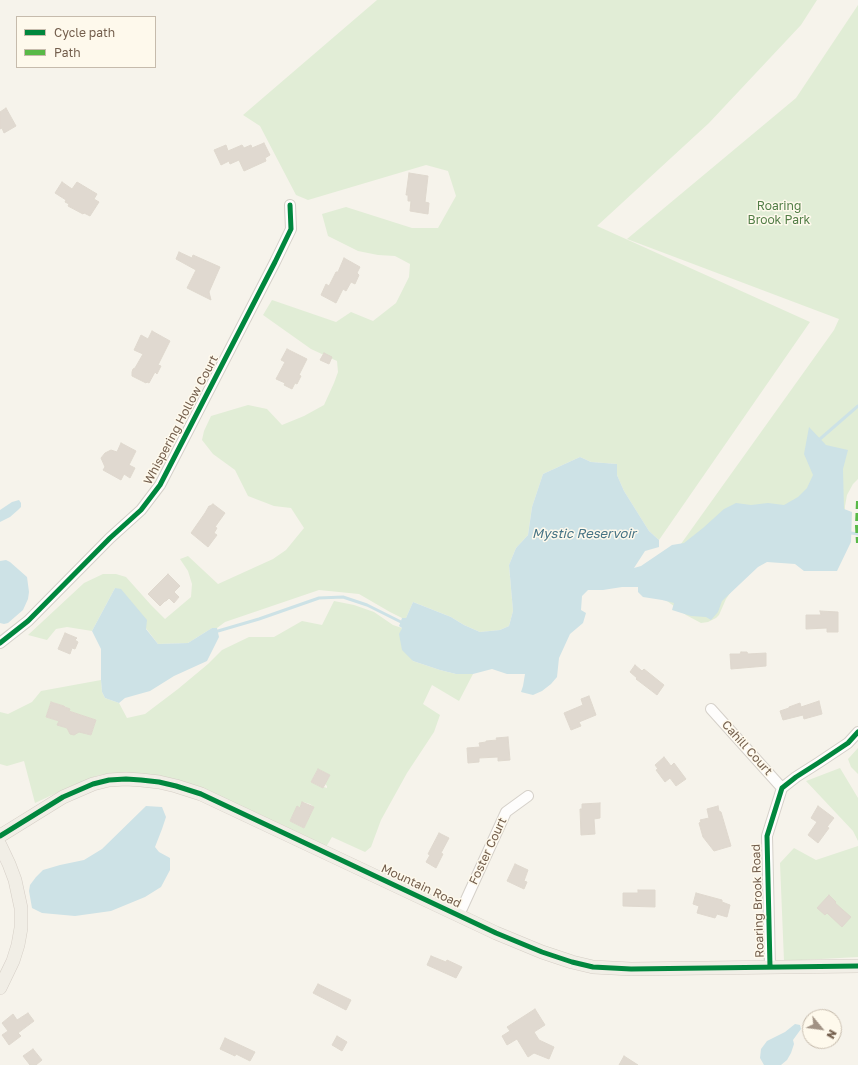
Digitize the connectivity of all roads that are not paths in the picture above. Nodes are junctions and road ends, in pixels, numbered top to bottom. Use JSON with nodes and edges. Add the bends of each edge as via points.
{"nodes":[{"id":1,"x":290,"y":205,"type":"dead end"},
{"id":2,"x":0,"y":643,"type":"edge"},
{"id":3,"x":711,"y":709,"type":"dead end"},
{"id":4,"x":858,"y":732,"type":"edge"},
{"id":5,"x":782,"y":788,"type":"junction"},
{"id":6,"x":528,"y":796,"type":"dead end"},
{"id":7,"x":0,"y":836,"type":"edge"},
{"id":8,"x":0,"y":845,"type":"edge"},
{"id":9,"x":459,"y":915,"type":"junction"},
{"id":10,"x":858,"y":966,"type":"edge"},
{"id":11,"x":770,"y":967,"type":"junction"},
{"id":12,"x":0,"y":988,"type":"edge"}],
"edges":[{"from":1,"to":2,"type":"street","name":"Whispering Hollow Court","via":[[291,229],[160,485],[141,510],[28,621]]},
{"from":3,"to":5,"type":"street","name":"Cahill Court"},
{"from":4,"to":5,"type":"street","via":[[848,743]]},
{"from":5,"to":11,"type":"street","name":"Roaring Brook Road","via":[[767,836]]},
{"from":6,"to":9,"type":"street","name":"Foster Court","via":[[506,812]]},
{"from":7,"to":9,"type":"main road","name":"Mountain Road","via":[[63,797],[93,784],[126,779],[158,782],[201,794]]},
{"from":8,"to":12,"type":"main road","via":[[15,880],[21,908],[18,946]]},
{"from":9,"to":11,"type":"main road","name":"Mountain Road","via":[[542,952],[593,967]]},
{"from":10,"to":11,"type":"main road","name":"Mountain Road"}]}
